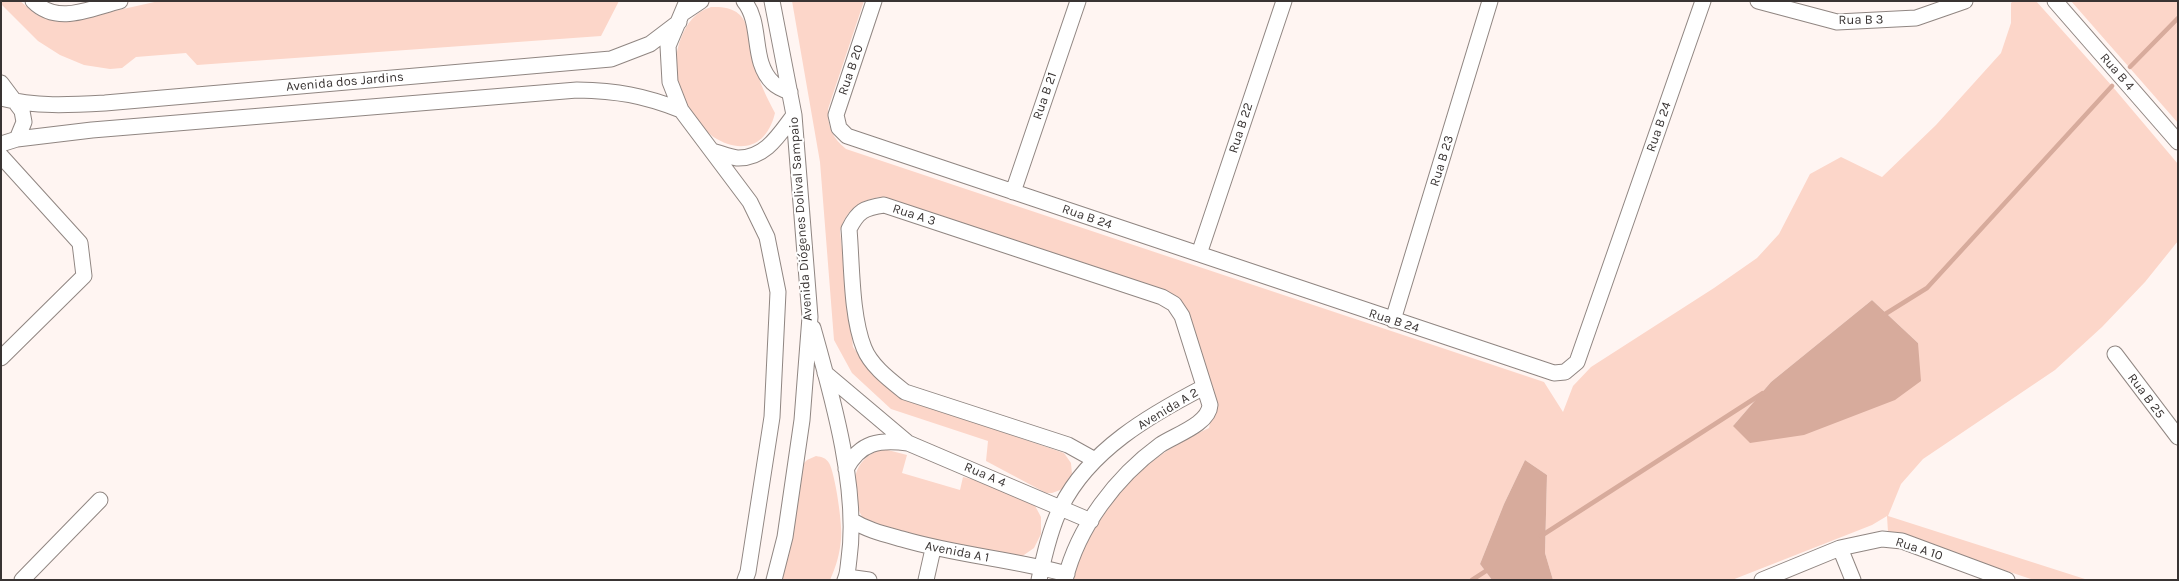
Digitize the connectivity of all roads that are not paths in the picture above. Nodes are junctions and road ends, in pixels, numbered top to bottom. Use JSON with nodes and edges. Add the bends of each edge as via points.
{"nodes":[{"id":1,"x":120,"y":1,"type":"edge"},
{"id":2,"x":701,"y":1,"type":"edge"},
{"id":3,"x":744,"y":1,"type":"edge"},
{"id":4,"x":772,"y":1,"type":"edge"},
{"id":5,"x":874,"y":1,"type":"edge"},
{"id":6,"x":1078,"y":1,"type":"edge"},
{"id":7,"x":1284,"y":1,"type":"edge"},
{"id":8,"x":1490,"y":1,"type":"edge"},
{"id":9,"x":1703,"y":1,"type":"edge"},
{"id":10,"x":1758,"y":1,"type":"edge"},
{"id":11,"x":1965,"y":1,"type":"edge"},
{"id":12,"x":2055,"y":1,"type":"edge"},
{"id":13,"x":36,"y":4,"type":"edge"},
{"id":14,"x":1782,"y":4,"type":"edge"},
{"id":15,"x":683,"y":12,"type":"edge"},
{"id":16,"x":1,"y":83,"type":"edge"},
{"id":17,"x":790,"y":92,"type":"junction"},
{"id":18,"x":7,"y":99,"type":"edge"},
{"id":19,"x":681,"y":110,"type":"junction"},
{"id":20,"x":794,"y":115,"type":"junction"},
{"id":21,"x":847,"y":136,"type":"joint"},
{"id":22,"x":17,"y":139,"type":"junction"},
{"id":23,"x":2178,"y":142,"type":"edge"},
{"id":24,"x":1,"y":144,"type":"edge"},
{"id":25,"x":712,"y":151,"type":"junction"},
{"id":26,"x":1,"y":156,"type":"edge"},
{"id":27,"x":1013,"y":192,"type":"junction"},
{"id":28,"x":1199,"y":254,"type":"junction"},
{"id":29,"x":810,"y":317,"type":"junction"},
{"id":30,"x":1393,"y":320,"type":"junction"},
{"id":31,"x":2115,"y":354,"type":"dead end"},
{"id":32,"x":1,"y":358,"type":"edge"},
{"id":33,"x":825,"y":373,"type":"junction"},
{"id":34,"x":1204,"y":387,"type":"junction"},
{"id":35,"x":2178,"y":437,"type":"edge"},
{"id":36,"x":908,"y":443,"type":"junction"},
{"id":37,"x":1095,"y":460,"type":"junction"},
{"id":38,"x":846,"y":470,"type":"junction"},
{"id":39,"x":100,"y":500,"type":"dead end"},
{"id":40,"x":1061,"y":507,"type":"junction"},
{"id":41,"x":851,"y":520,"type":"junction"},
{"id":42,"x":1091,"y":520,"type":"junction"},
{"id":43,"x":933,"y":548,"type":"junction"},
{"id":44,"x":1840,"y":548,"type":"junction"},
{"id":45,"x":1041,"y":574,"type":"edge"},
{"id":46,"x":1066,"y":577,"type":"edge"},
{"id":47,"x":846,"y":578,"type":"edge"},
{"id":48,"x":22,"y":580,"type":"edge"},
{"id":49,"x":745,"y":580,"type":"edge"},
{"id":50,"x":774,"y":580,"type":"edge"},
{"id":51,"x":869,"y":580,"type":"edge"},
{"id":52,"x":926,"y":580,"type":"edge"},
{"id":53,"x":1762,"y":580,"type":"edge"},
{"id":54,"x":1853,"y":580,"type":"edge"},
{"id":55,"x":2007,"y":580,"type":"edge"}],
"edges":[{"from":1,"to":13,"type":"street","via":[[65,15],[51,14]]},
{"from":2,"to":15,"type":"street","name":"Avenida dos Jardins"},
{"from":3,"to":17,"type":"street","via":[[753,20],[762,68],[773,83]]},
{"from":4,"to":17,"type":"street","name":"Avenida Diógenes Dolival Sampaio"},
{"from":5,"to":21,"type":"street","name":"Rua B 20","via":[[836,115],[838,128]]},
{"from":6,"to":27,"type":"street","name":"Rua B 21"},
{"from":7,"to":28,"type":"street","name":"Rua B 22"},
{"from":8,"to":30,"type":"street","name":"Rua B 23"},
{"from":9,"to":30,"type":"street","name":"Rua B 24","via":[[1577,362],[1565,372],[1554,373]]},
{"from":10,"to":14,"type":"street","name":"Rua B 3"},
{"from":11,"to":14,"type":"street","name":"Rua B 3","via":[[1916,18],[1837,22]]},
{"from":12,"to":23,"type":"street","name":"Rua B 4"},
{"from":15,"to":18,"type":"street","name":"Avenida dos Jardins","via":[[650,44],[611,59],[106,103],[57,106]]},
{"from":15,"to":19,"type":"street","via":[[668,46],[670,82]]},
{"from":16,"to":18,"type":"street"},
{"from":17,"to":20,"type":"street","name":"Avenida Diógenes Dolival Sampaio"},
{"from":18,"to":22,"type":"street","via":[[22,111],[24,122]]},
{"from":19,"to":22,"type":"street","name":"Avenida dos Jardins","via":[[650,98],[614,91],[577,90],[92,130]]},
{"from":19,"to":25,"type":"street"},
{"from":20,"to":25,"type":"street","via":[[772,145],[755,155],[737,158]]},
{"from":20,"to":29,"type":"street","name":"Avenida Diógenes Dolival Sampaio"},
{"from":21,"to":27,"type":"street","name":"Rua B 24"},
{"from":22,"to":24,"type":"street","name":"Avenida dos Jardins"},
{"from":25,"to":49,"type":"street","via":[[750,202],[767,237],[778,292],[772,417]]},
{"from":26,"to":32,"type":"street","via":[[80,243],[84,276]]},
{"from":27,"to":28,"type":"street","name":"Rua B 24"},
{"from":28,"to":30,"type":"street","name":"Rua B 24"},
{"from":29,"to":33,"type":"street"},
{"from":29,"to":50,"type":"street","name":"Avenida Diógenes Dolival Sampaio","via":[[802,420],[786,537]]},
{"from":31,"to":35,"type":"street","name":"Rua B 25"},
{"from":33,"to":36,"type":"street","name":"Rua A 4"},
{"from":33,"to":38,"type":"street"},
{"from":34,"to":37,"type":"street","name":"Avenida A 2","via":[[1153,415]]},
{"from":34,"to":37,"type":"street","name":"Rua A 3","via":[[1182,316],[1174,304],[1162,297],[884,205],[868,208],[855,216],[849,229],[856,319],[864,348],[882,374],[905,392],[1068,445]]},
{"from":34,"to":42,"type":"street","name":"Avenida A 2","via":[[1210,405],[1206,417],[1160,445],[1133,468],[1112,490]]},
{"from":36,"to":38,"type":"street","name":"Rua A 4","via":[[889,440],[868,446],[855,456]]},
{"from":36,"to":40,"type":"street","name":"Rua A 4"},
{"from":37,"to":40,"type":"street","name":"Avenida A 2"},
{"from":38,"to":41,"type":"street"},
{"from":39,"to":48,"type":"street"},
{"from":40,"to":42,"type":"street","name":"Rua A 4"},
{"from":40,"to":45,"type":"street","name":"Avenida A 2"},
{"from":41,"to":43,"type":"street","name":"Avenida A 1","via":[[866,529]]},
{"from":41,"to":47,"type":"street"},
{"from":42,"to":46,"type":"street","name":"Avenida A 2"},
{"from":43,"to":45,"type":"street","name":"Avenida A 1"},
{"from":43,"to":52,"type":"street"},
{"from":44,"to":53,"type":"street","name":"Rua A 10"},
{"from":44,"to":54,"type":"street"},
{"from":44,"to":55,"type":"street","name":"Rua A 10","via":[[1882,539],[1902,541]]},
{"from":45,"to":46,"type":"street","name":"Avenida A 1"},
{"from":47,"to":51,"type":"street"}]}
